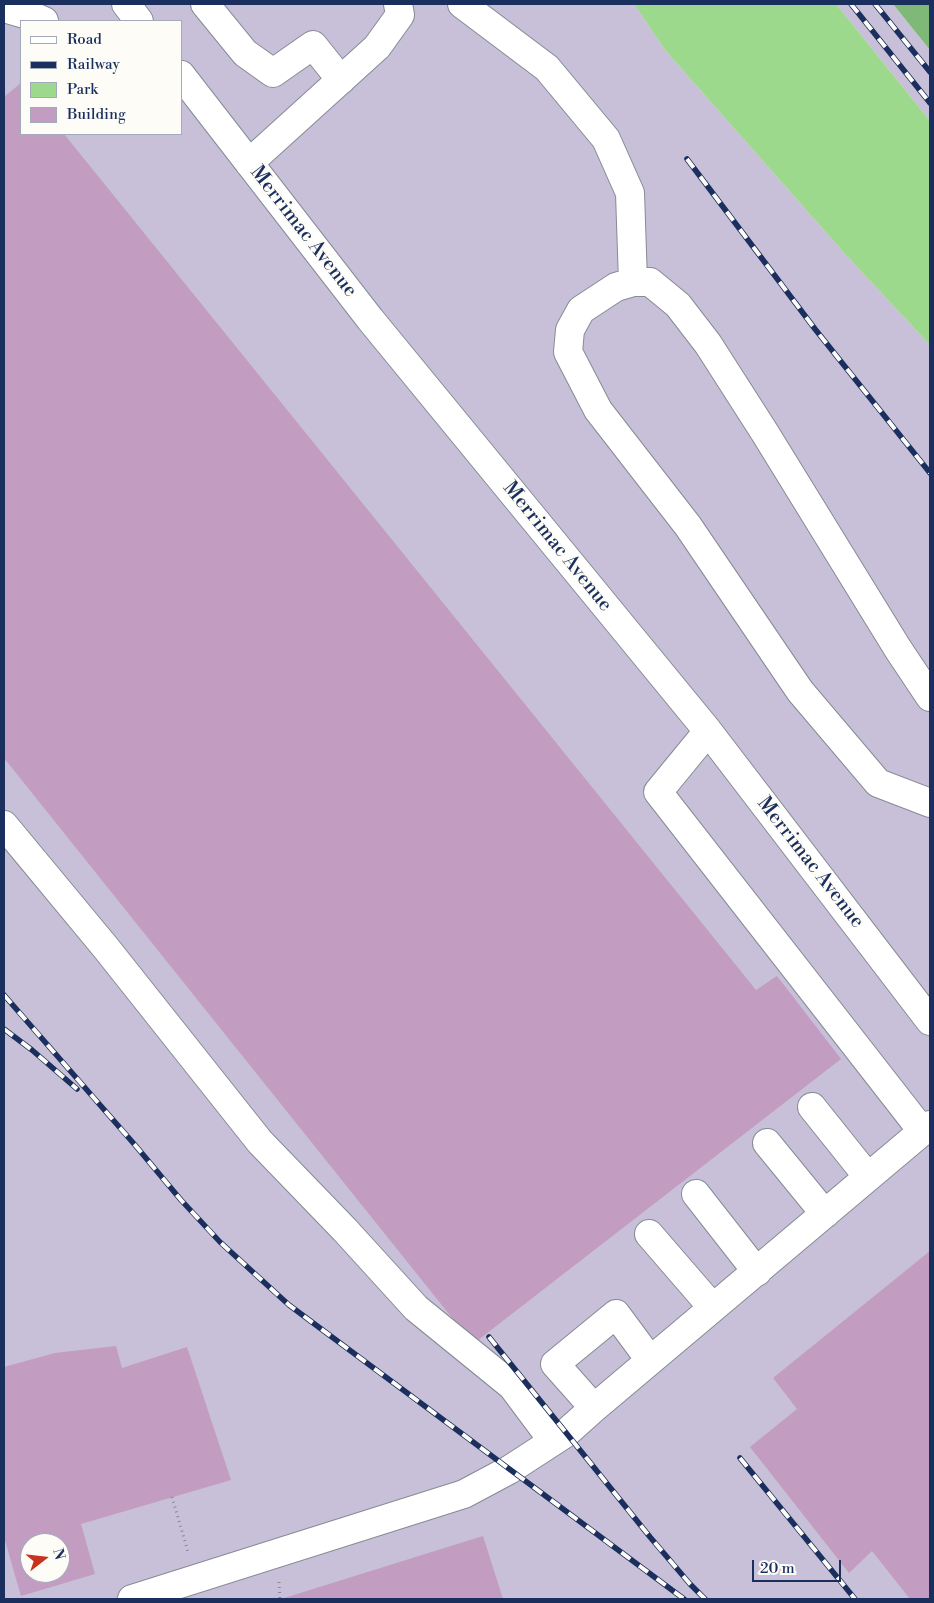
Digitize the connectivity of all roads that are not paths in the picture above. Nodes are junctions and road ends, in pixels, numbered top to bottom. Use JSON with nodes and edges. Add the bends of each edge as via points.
{"nodes":[{"id":1,"x":126,"y":4,"type":"edge"},
{"id":2,"x":205,"y":4,"type":"edge"},
{"id":3,"x":398,"y":4,"type":"edge"},
{"id":4,"x":462,"y":4,"type":"edge"},
{"id":5,"x":4,"y":8,"type":"edge"},
{"id":6,"x":42,"y":20,"type":"edge"},
{"id":7,"x":138,"y":20,"type":"edge"},
{"id":8,"x":182,"y":76,"type":"edge"},
{"id":9,"x":341,"y":80,"type":"junction"},
{"id":10,"x":182,"y":103,"type":"edge"},
{"id":11,"x":222,"y":128,"type":"junction"},
{"id":12,"x":249,"y":163,"type":"junction"},
{"id":13,"x":633,"y":282,"type":"junction"},
{"id":14,"x":930,"y":696,"type":"edge"},
{"id":15,"x":708,"y":731,"type":"junction"},
{"id":16,"x":930,"y":803,"type":"edge"},
{"id":17,"x":4,"y":826,"type":"edge"},
{"id":18,"x":930,"y":1021,"type":"edge"},
{"id":19,"x":812,"y":1107,"type":"dead end"},
{"id":20,"x":927,"y":1128,"type":"edge"},
{"id":21,"x":767,"y":1143,"type":"dead end"},
{"id":22,"x":868,"y":1177,"type":"junction"},
{"id":23,"x":696,"y":1194,"type":"dead end"},
{"id":24,"x":825,"y":1214,"type":"junction"},
{"id":25,"x":649,"y":1234,"type":"dead end"},
{"id":26,"x":757,"y":1272,"type":"junction"},
{"id":27,"x":714,"y":1308,"type":"junction"},
{"id":28,"x":650,"y":1360,"type":"junction"},
{"id":29,"x":594,"y":1408,"type":"junction"},
{"id":30,"x":553,"y":1441,"type":"junction"},
{"id":31,"x":132,"y":1599,"type":"edge"}],
"edges":[{"from":1,"to":7,"type":"street"},
{"from":2,"to":9,"type":"street","via":[[245,53],[273,73],[313,45]]},
{"from":3,"to":9,"type":"street","via":[[400,15],[376,47]]},
{"from":4,"to":13,"type":"street","via":[[547,68],[606,139],[630,193]]},
{"from":5,"to":6,"type":"street"},
{"from":8,"to":11,"type":"street","name":"Merrimac Avenue"},
{"from":9,"to":12,"type":"street"},
{"from":10,"to":11,"type":"street"},
{"from":11,"to":12,"type":"street","name":"Merrimac Avenue"},
{"from":12,"to":15,"type":"street","name":"Merrimac Avenue","via":[[370,318]]},
{"from":13,"to":14,"type":"street","via":[[650,282],[678,305],[708,344]]},
{"from":13,"to":16,"type":"street","via":[[616,287],[581,310],[570,330],[568,352],[598,410],[688,526],[800,691],[878,783]]},
{"from":15,"to":18,"type":"street","name":"Merrimac Avenue"},
{"from":15,"to":20,"type":"street","via":[[658,792]]},
{"from":17,"to":30,"type":"street","via":[[260,1142],[416,1308],[512,1386]]},
{"from":19,"to":22,"type":"street"},
{"from":20,"to":22,"type":"street"},
{"from":21,"to":24,"type":"street"},
{"from":22,"to":24,"type":"street"},
{"from":23,"to":26,"type":"street"},
{"from":24,"to":26,"type":"street"},
{"from":25,"to":27,"type":"street"},
{"from":26,"to":27,"type":"street"},
{"from":27,"to":28,"type":"street"},
{"from":28,"to":29,"type":"street"},
{"from":28,"to":29,"type":"street","via":[[616,1314],[554,1364]]},
{"from":29,"to":30,"type":"street"},
{"from":30,"to":31,"type":"street","via":[[464,1494]]}]}
